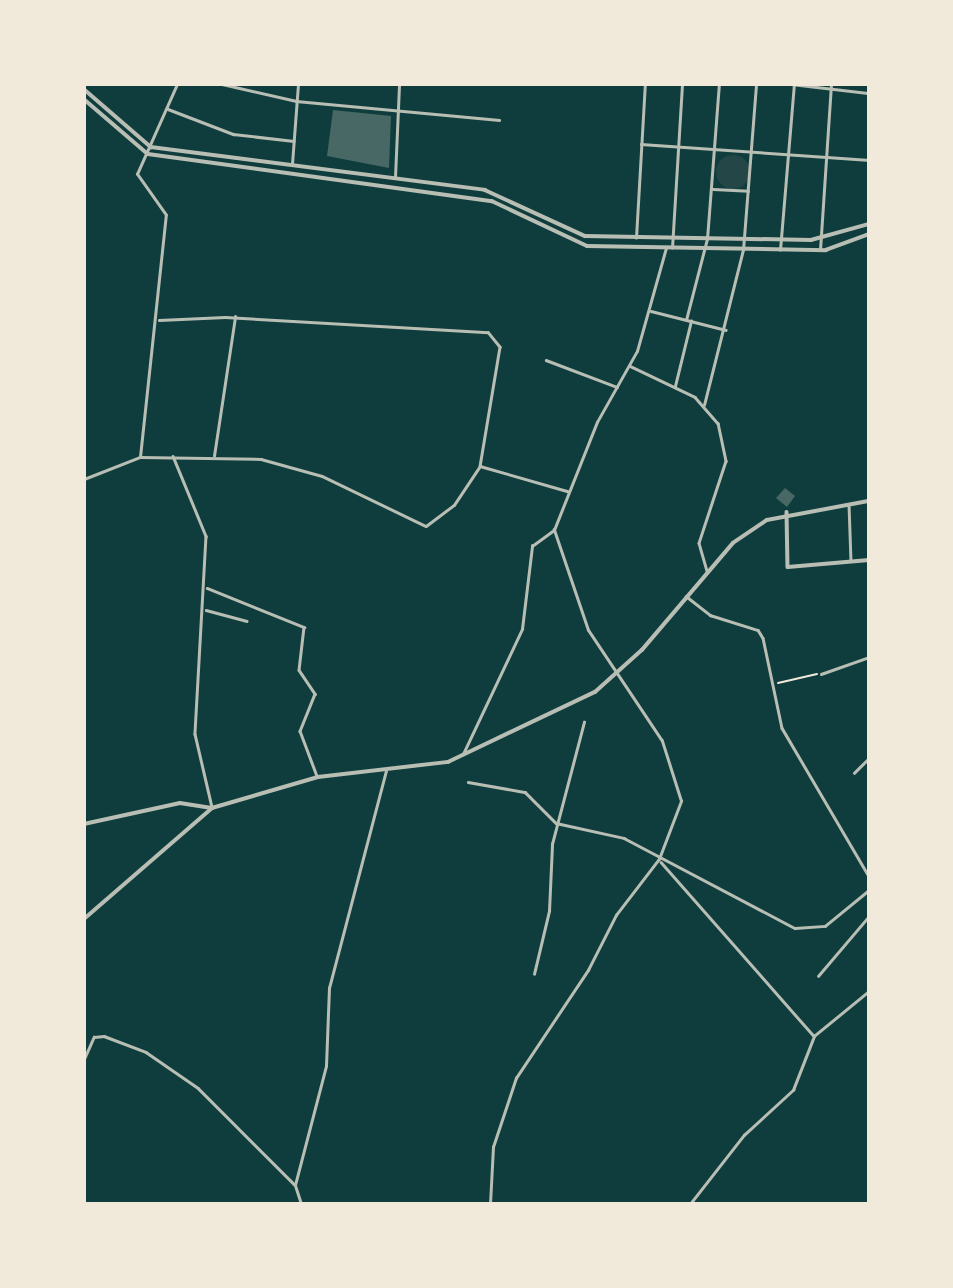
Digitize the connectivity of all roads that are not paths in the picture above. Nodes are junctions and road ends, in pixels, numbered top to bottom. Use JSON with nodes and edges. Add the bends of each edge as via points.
{"nodes":[{"id":1,"x":177,"y":84,"type":"edge"},
{"id":2,"x":222,"y":84,"type":"edge"},
{"id":3,"x":298,"y":84,"type":"edge"},
{"id":4,"x":399,"y":84,"type":"edge"},
{"id":5,"x":645,"y":84,"type":"edge"},
{"id":6,"x":682,"y":84,"type":"edge"},
{"id":7,"x":719,"y":84,"type":"edge"},
{"id":8,"x":756,"y":84,"type":"edge"},
{"id":9,"x":792,"y":84,"type":"edge"},
{"id":10,"x":831,"y":86,"type":"edge"},
{"id":11,"x":84,"y":89,"type":"edge"},
{"id":12,"x":869,"y":93,"type":"edge"},
{"id":13,"x":84,"y":99,"type":"edge"},
{"id":14,"x":296,"y":101,"type":"junction"},
{"id":15,"x":167,"y":109,"type":"junction"},
{"id":16,"x":397,"y":111,"type":"junction"},
{"id":17,"x":499,"y":120,"type":"dead end"},
{"id":18,"x":293,"y":141,"type":"junction"},
{"id":19,"x":641,"y":144,"type":"junction"},
{"id":20,"x":677,"y":146,"type":"junction"},
{"id":21,"x":151,"y":147,"type":"junction"},
{"id":22,"x":713,"y":150,"type":"junction"},
{"id":23,"x":751,"y":151,"type":"junction"},
{"id":24,"x":789,"y":153,"type":"junction"},
{"id":25,"x":148,"y":154,"type":"junction"},
{"id":26,"x":826,"y":156,"type":"junction"},
{"id":27,"x":869,"y":160,"type":"edge"},
{"id":28,"x":292,"y":164,"type":"junction"},
{"id":29,"x":395,"y":177,"type":"junction"},
{"id":30,"x":712,"y":188,"type":"junction"},
{"id":31,"x":748,"y":191,"type":"junction"},
{"id":32,"x":869,"y":224,"type":"edge"},
{"id":33,"x":869,"y":234,"type":"edge"},
{"id":34,"x":636,"y":238,"type":"junction"},
{"id":35,"x":673,"y":239,"type":"junction"},
{"id":36,"x":707,"y":239,"type":"junction"},
{"id":37,"x":783,"y":239,"type":"junction"},
{"id":38,"x":821,"y":239,"type":"junction"},
{"id":39,"x":744,"y":240,"type":"junction"},
{"id":40,"x":666,"y":248,"type":"junction"},
{"id":41,"x":672,"y":248,"type":"junction"},
{"id":42,"x":705,"y":248,"type":"junction"},
{"id":43,"x":743,"y":250,"type":"junction"},
{"id":44,"x":780,"y":250,"type":"junction"},
{"id":45,"x":820,"y":250,"type":"junction"},
{"id":46,"x":650,"y":310,"type":"junction"},
{"id":47,"x":235,"y":317,"type":"junction"},
{"id":48,"x":159,"y":320,"type":"junction"},
{"id":49,"x":689,"y":321,"type":"junction"},
{"id":50,"x":726,"y":330,"type":"junction"},
{"id":51,"x":546,"y":360,"type":"dead end"},
{"id":52,"x":630,"y":366,"type":"junction"},
{"id":53,"x":675,"y":386,"type":"junction"},
{"id":54,"x":617,"y":387,"type":"junction"},
{"id":55,"x":704,"y":405,"type":"junction"},
{"id":56,"x":173,"y":456,"type":"junction"},
{"id":57,"x":140,"y":457,"type":"junction"},
{"id":58,"x":214,"y":458,"type":"junction"},
{"id":59,"x":480,"y":466,"type":"junction"},
{"id":60,"x":84,"y":479,"type":"edge"},
{"id":61,"x":567,"y":491,"type":"junction"},
{"id":62,"x":869,"y":501,"type":"edge"},
{"id":63,"x":849,"y":504,"type":"junction"},
{"id":64,"x":788,"y":512,"type":"junction"},
{"id":65,"x":554,"y":530,"type":"junction"},
{"id":66,"x":869,"y":560,"type":"edge"},
{"id":67,"x":850,"y":562,"type":"junction"},
{"id":68,"x":707,"y":570,"type":"junction"},
{"id":69,"x":207,"y":588,"type":"junction"},
{"id":70,"x":686,"y":596,"type":"junction"},
{"id":71,"x":206,"y":610,"type":"junction"},
{"id":72,"x":247,"y":621,"type":"dead end"},
{"id":73,"x":869,"y":657,"type":"edge"},
{"id":74,"x":617,"y":674,"type":"junction"},
{"id":75,"x":821,"y":674,"type":"road end"},
{"id":76,"x":584,"y":722,"type":"dead end"},
{"id":77,"x":463,"y":754,"type":"junction"},
{"id":78,"x":869,"y":758,"type":"edge"},
{"id":79,"x":386,"y":771,"type":"junction"},
{"id":80,"x":854,"y":773,"type":"dead end"},
{"id":81,"x":318,"y":777,"type":"junction"},
{"id":82,"x":468,"y":782,"type":"dead end"},
{"id":83,"x":212,"y":808,"type":"junction"},
{"id":84,"x":556,"y":823,"type":"junction"},
{"id":85,"x":84,"y":824,"type":"edge"},
{"id":86,"x":659,"y":859,"type":"junction"},
{"id":87,"x":869,"y":876,"type":"edge"},
{"id":88,"x":869,"y":890,"type":"edge"},
{"id":89,"x":869,"y":916,"type":"edge"},
{"id":90,"x":84,"y":919,"type":"edge"},
{"id":91,"x":534,"y":974,"type":"dead end"},
{"id":92,"x":818,"y":976,"type":"dead end"},
{"id":93,"x":869,"y":991,"type":"edge"},
{"id":94,"x":814,"y":1036,"type":"junction"},
{"id":95,"x":84,"y":1059,"type":"edge"},
{"id":96,"x":295,"y":1185,"type":"junction"},
{"id":97,"x":301,"y":1204,"type":"edge"},
{"id":98,"x":490,"y":1204,"type":"edge"},
{"id":99,"x":690,"y":1204,"type":"edge"}],
"edges":[{"from":1,"to":15,"type":"street"},
{"from":2,"to":14,"type":"street"},
{"from":3,"to":14,"type":"street"},
{"from":4,"to":16,"type":"street"},
{"from":5,"to":19,"type":"street"},
{"from":6,"to":20,"type":"street"},
{"from":7,"to":22,"type":"street"},
{"from":8,"to":23,"type":"street"},
{"from":9,"to":10,"type":"street"},
{"from":9,"to":24,"type":"street"},
{"from":10,"to":12,"type":"street"},
{"from":10,"to":26,"type":"street"},
{"from":11,"to":21,"type":"street"},
{"from":13,"to":25,"type":"street"},
{"from":14,"to":16,"type":"street"},
{"from":14,"to":18,"type":"street"},
{"from":15,"to":18,"type":"street","via":[[233,134]]},
{"from":15,"to":21,"type":"street"},
{"from":16,"to":17,"type":"street"},
{"from":16,"to":29,"type":"street"},
{"from":18,"to":28,"type":"street"},
{"from":19,"to":20,"type":"street"},
{"from":19,"to":34,"type":"street"},
{"from":20,"to":22,"type":"street"},
{"from":20,"to":35,"type":"street"},
{"from":21,"to":25,"type":"street"},
{"from":21,"to":28,"type":"street"},
{"from":22,"to":23,"type":"street"},
{"from":22,"to":30,"type":"street"},
{"from":23,"to":24,"type":"street"},
{"from":23,"to":31,"type":"street"},
{"from":24,"to":26,"type":"street"},
{"from":24,"to":37,"type":"street"},
{"from":25,"to":40,"type":"street","via":[[492,201],[572,242]]},
{"from":25,"to":48,"type":"street","via":[[137,174],[166,215]]},
{"from":26,"to":27,"type":"street"},
{"from":26,"to":38,"type":"street"},
{"from":28,"to":29,"type":"street"},
{"from":29,"to":34,"type":"street","via":[[494,193],[584,236]]},
{"from":30,"to":31,"type":"street"},
{"from":30,"to":36,"type":"street"},
{"from":31,"to":39,"type":"street"},
{"from":32,"to":38,"type":"street"},
{"from":33,"to":45,"type":"street"},
{"from":34,"to":35,"type":"street"},
{"from":35,"to":36,"type":"street"},
{"from":35,"to":41,"type":"street"},
{"from":36,"to":39,"type":"street"},
{"from":36,"to":42,"type":"street"},
{"from":37,"to":38,"type":"street"},
{"from":37,"to":39,"type":"street"},
{"from":37,"to":44,"type":"street"},
{"from":38,"to":45,"type":"street"},
{"from":39,"to":43,"type":"street"},
{"from":40,"to":41,"type":"street"},
{"from":40,"to":46,"type":"street"},
{"from":41,"to":42,"type":"street"},
{"from":42,"to":43,"type":"street"},
{"from":42,"to":49,"type":"street"},
{"from":43,"to":44,"type":"street"},
{"from":43,"to":50,"type":"street"},
{"from":44,"to":45,"type":"street"},
{"from":46,"to":49,"type":"street"},
{"from":46,"to":52,"type":"street"},
{"from":47,"to":48,"type":"street"},
{"from":47,"to":58,"type":"street"},
{"from":47,"to":59,"type":"street","via":[[428,327],[498,338]]},
{"from":48,"to":57,"type":"street"},
{"from":49,"to":50,"type":"street"},
{"from":49,"to":53,"type":"street"},
{"from":50,"to":55,"type":"street"},
{"from":51,"to":54,"type":"street"},
{"from":52,"to":53,"type":"street"},
{"from":52,"to":54,"type":"street"},
{"from":53,"to":55,"type":"street"},
{"from":54,"to":61,"type":"street"},
{"from":55,"to":68,"type":"street","via":[[718,423],[726,461],[699,543]]},
{"from":56,"to":57,"type":"street"},
{"from":56,"to":58,"type":"street"},
{"from":56,"to":69,"type":"street","via":[[206,536]]},
{"from":57,"to":60,"type":"street"},
{"from":58,"to":59,"type":"street","via":[[289,464],[426,526],[454,505]]},
{"from":59,"to":61,"type":"street"},
{"from":61,"to":65,"type":"street"},
{"from":62,"to":63,"type":"street"},
{"from":63,"to":64,"type":"street"},
{"from":63,"to":67,"type":"street"},
{"from":64,"to":67,"type":"street","via":[[789,567]]},
{"from":64,"to":68,"type":"street","via":[[733,543]]},
{"from":65,"to":74,"type":"street","via":[[587,629]]},
{"from":65,"to":77,"type":"street","via":[[532,546],[522,629]]},
{"from":66,"to":67,"type":"street"},
{"from":68,"to":70,"type":"street"},
{"from":69,"to":71,"type":"street"},
{"from":69,"to":81,"type":"street","via":[[304,627],[299,670],[315,694],[300,731]]},
{"from":70,"to":74,"type":"street"},
{"from":70,"to":87,"type":"street","via":[[716,618],[758,630],[767,646],[771,685],[800,764]]},
{"from":71,"to":72,"type":"street"},
{"from":71,"to":83,"type":"street","via":[[195,733]]},
{"from":73,"to":75,"type":"street"},
{"from":74,"to":77,"type":"street","via":[[595,692]]},
{"from":74,"to":86,"type":"street","via":[[662,741],[680,787],[679,813]]},
{"from":76,"to":84,"type":"street"},
{"from":77,"to":79,"type":"street","via":[[422,768]]},
{"from":78,"to":80,"type":"street"},
{"from":79,"to":81,"type":"street"},
{"from":79,"to":96,"type":"street","via":[[329,988],[326,1066]]},
{"from":81,"to":83,"type":"street"},
{"from":82,"to":84,"type":"street","via":[[525,792]]},
{"from":83,"to":85,"type":"street","via":[[180,803]]},
{"from":83,"to":90,"type":"street"},
{"from":84,"to":86,"type":"street","via":[[624,838]]},
{"from":84,"to":91,"type":"street","via":[[549,911]]},
{"from":86,"to":88,"type":"street","via":[[735,892],[795,928],[825,926]]},
{"from":86,"to":94,"type":"street"},
{"from":86,"to":98,"type":"street","via":[[616,915],[588,970],[516,1078],[493,1147]]},
{"from":89,"to":92,"type":"street"},
{"from":93,"to":94,"type":"street"},
{"from":94,"to":99,"type":"street","via":[[793,1090],[744,1135]]},
{"from":95,"to":96,"type":"street","via":[[94,1037],[104,1036],[146,1052],[198,1088]]},
{"from":96,"to":97,"type":"street"}]}
